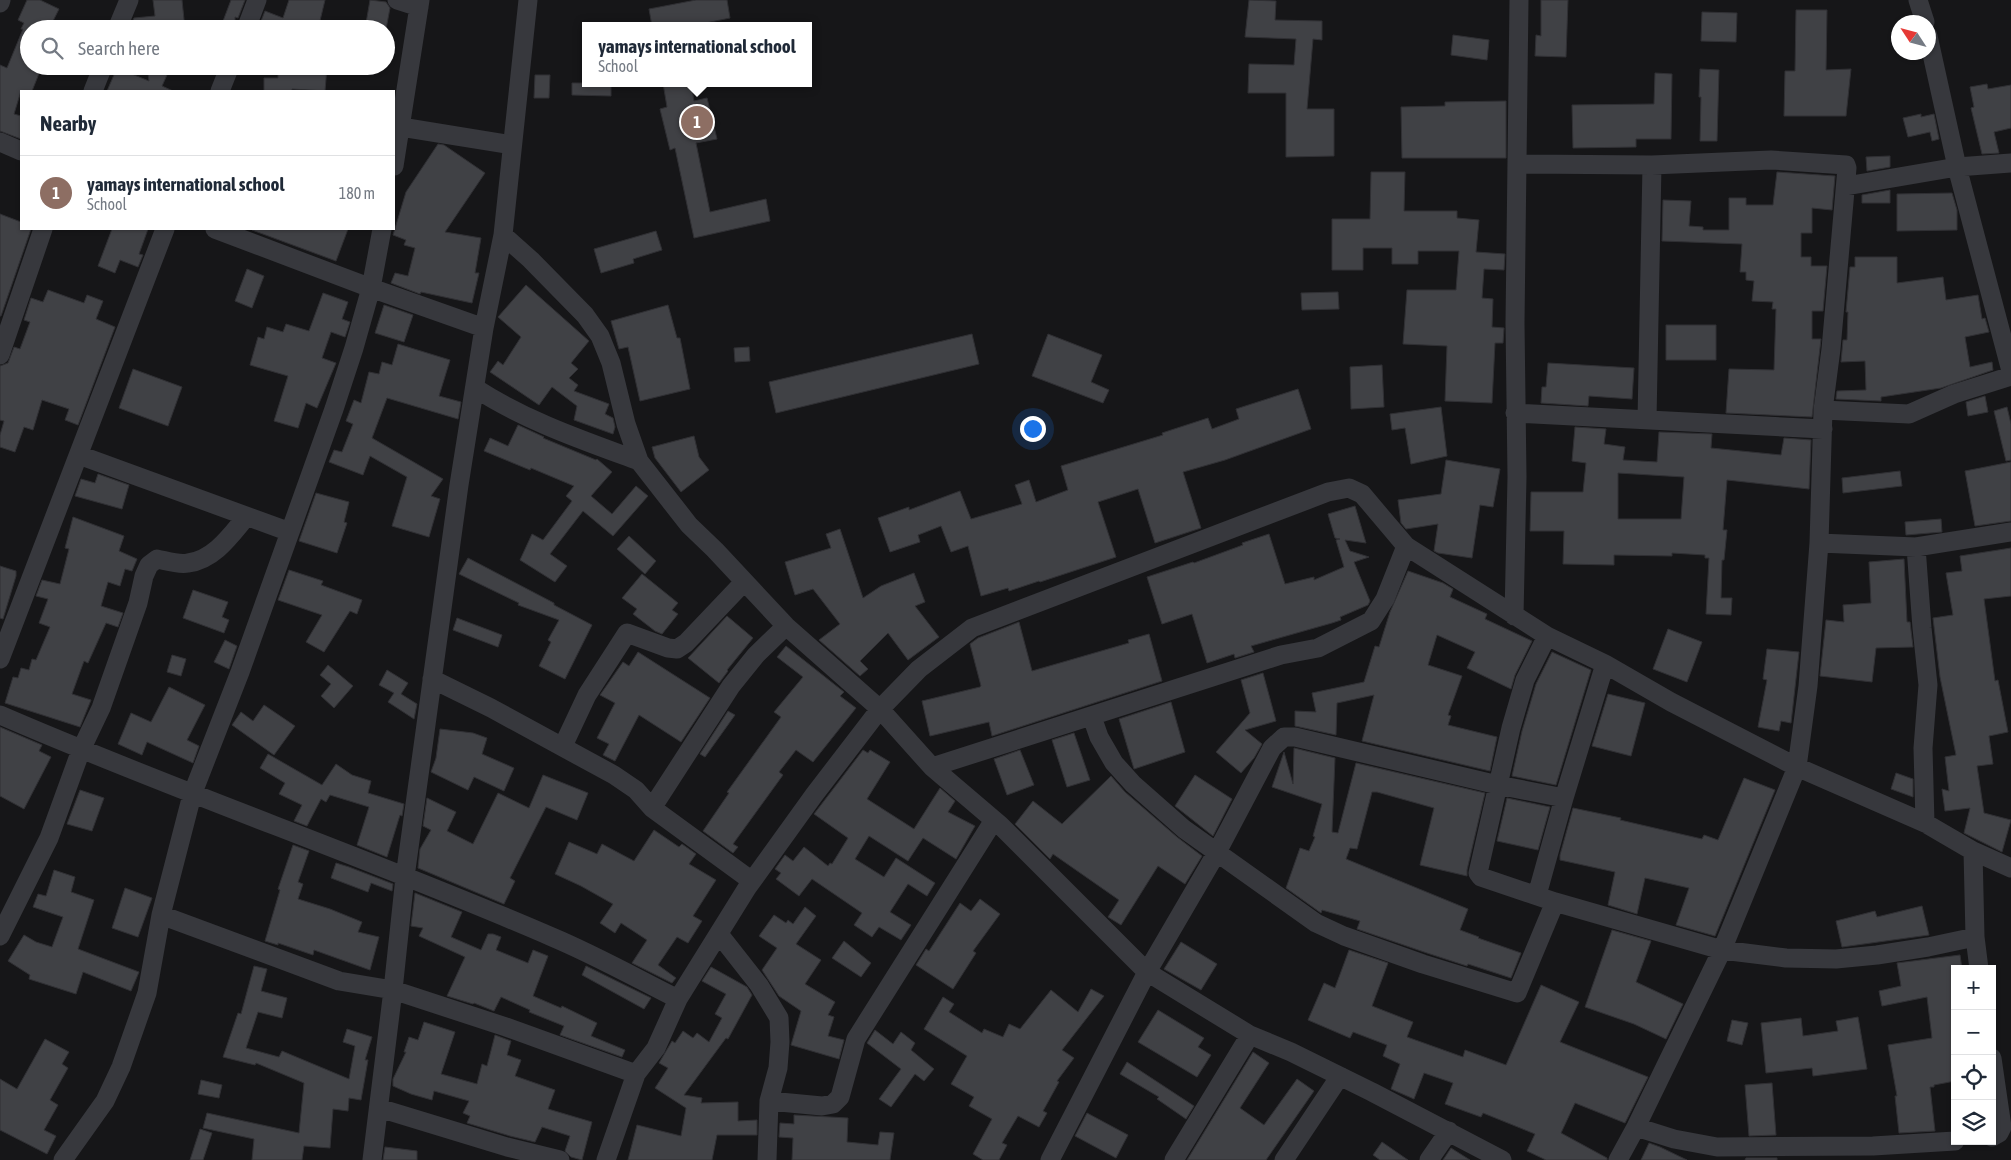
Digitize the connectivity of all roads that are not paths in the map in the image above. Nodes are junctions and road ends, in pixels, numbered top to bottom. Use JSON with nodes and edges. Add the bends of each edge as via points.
{"nodes":[{"id":1,"x":129,"y":0,"type":"edge"},
{"id":2,"x":257,"y":0,"type":"edge"},
{"id":3,"x":397,"y":0,"type":"edge"},
{"id":4,"x":528,"y":0,"type":"edge"},
{"id":5,"x":1520,"y":0,"type":"edge"},
{"id":6,"x":1918,"y":0,"type":"edge"},
{"id":7,"x":420,"y":3,"type":"edge"},
{"id":8,"x":1923,"y":15,"type":"edge"},
{"id":9,"x":121,"y":20,"type":"edge"},
{"id":10,"x":249,"y":20,"type":"edge"},
{"id":11,"x":1933,"y":60,"type":"edge"},
{"id":12,"x":99,"y":75,"type":"edge"},
{"id":13,"x":226,"y":75,"type":"edge"},
{"id":14,"x":93,"y":90,"type":"edge"},
{"id":15,"x":220,"y":90,"type":"edge"},
{"id":16,"x":401,"y":127,"type":"junction"},
{"id":17,"x":0,"y":142,"type":"edge"},
{"id":18,"x":512,"y":145,"type":"junction"},
{"id":19,"x":20,"y":151,"type":"edge"},
{"id":20,"x":395,"y":160,"type":"edge"},
{"id":21,"x":2011,"y":163,"type":"edge"},
{"id":22,"x":1517,"y":164,"type":"junction"},
{"id":23,"x":1652,"y":165,"type":"junction"},
{"id":24,"x":1957,"y":167,"type":"junction"},
{"id":25,"x":1846,"y":186,"type":"junction"},
{"id":26,"x":43,"y":230,"type":"edge"},
{"id":27,"x":165,"y":230,"type":"edge"},
{"id":28,"x":218,"y":230,"type":"edge"},
{"id":29,"x":382,"y":230,"type":"edge"},
{"id":30,"x":502,"y":235,"type":"junction"},
{"id":31,"x":370,"y":288,"type":"junction"},
{"id":32,"x":484,"y":328,"type":"junction"},
{"id":33,"x":0,"y":355,"type":"edge"},
{"id":34,"x":2011,"y":371,"type":"edge"},
{"id":35,"x":2011,"y":376,"type":"edge"},
{"id":36,"x":475,"y":388,"type":"junction"},
{"id":37,"x":1824,"y":410,"type":"junction"},
{"id":38,"x":1515,"y":413,"type":"junction"},
{"id":39,"x":1647,"y":420,"type":"junction"},
{"id":40,"x":1823,"y":429,"type":"junction"},
{"id":41,"x":79,"y":455,"type":"junction"},
{"id":42,"x":639,"y":461,"type":"junction"},
{"id":43,"x":246,"y":517,"type":"junction"},
{"id":44,"x":290,"y":532,"type":"junction"},
{"id":45,"x":2011,"y":532,"type":"edge"},
{"id":46,"x":1819,"y":543,"type":"junction"},
{"id":47,"x":1406,"y":546,"type":"junction"},
{"id":48,"x":1916,"y":547,"type":"junction"},
{"id":49,"x":744,"y":582,"type":"junction"},
{"id":50,"x":1514,"y":616,"type":"junction"},
{"id":51,"x":786,"y":626,"type":"junction"},
{"id":52,"x":1546,"y":636,"type":"junction"},
{"id":53,"x":0,"y":659,"type":"edge"},
{"id":54,"x":1605,"y":664,"type":"junction"},
{"id":55,"x":432,"y":679,"type":"junction"},
{"id":56,"x":880,"y":709,"type":"junction"},
{"id":57,"x":0,"y":715,"type":"edge"},
{"id":58,"x":1092,"y":717,"type":"junction"},
{"id":59,"x":563,"y":746,"type":"junction"},
{"id":60,"x":81,"y":750,"type":"junction"},
{"id":61,"x":932,"y":767,"type":"junction"},
{"id":62,"x":1797,"y":767,"type":"junction"},
{"id":63,"x":1498,"y":785,"type":"junction"},
{"id":64,"x":192,"y":795,"type":"junction"},
{"id":65,"x":1564,"y":798,"type":"junction"},
{"id":66,"x":652,"y":808,"type":"junction"},
{"id":67,"x":994,"y":820,"type":"junction"},
{"id":68,"x":1925,"y":823,"type":"junction"},
{"id":69,"x":1973,"y":851,"type":"junction"},
{"id":70,"x":1217,"y":852,"type":"junction"},
{"id":71,"x":2011,"y":868,"type":"edge"},
{"id":72,"x":405,"y":877,"type":"junction"},
{"id":73,"x":752,"y":881,"type":"junction"},
{"id":74,"x":1537,"y":895,"type":"junction"},
{"id":75,"x":1555,"y":902,"type":"junction"},
{"id":76,"x":161,"y":914,"type":"junction"},
{"id":77,"x":719,"y":934,"type":"junction"},
{"id":78,"x":0,"y":936,"type":"edge"},
{"id":79,"x":1975,"y":937,"type":"junction"},
{"id":80,"x":1722,"y":950,"type":"junction"},
{"id":81,"x":1978,"y":965,"type":"edge"},
{"id":82,"x":1147,"y":972,"type":"junction"},
{"id":83,"x":393,"y":990,"type":"junction"},
{"id":84,"x":678,"y":999,"type":"junction"},
{"id":85,"x":1250,"y":1035,"type":"junction"},
{"id":86,"x":636,"y":1074,"type":"junction"},
{"id":87,"x":1340,"y":1076,"type":"junction"},
{"id":88,"x":1996,"y":1086,"type":"edge"},
{"id":89,"x":769,"y":1101,"type":"junction"},
{"id":90,"x":379,"y":1108,"type":"junction"},
{"id":91,"x":1636,"y":1128,"type":"junction"},
{"id":92,"x":1449,"y":1131,"type":"junction"},
{"id":93,"x":1996,"y":1135,"type":"edge"},
{"id":94,"x":1951,"y":1141,"type":"edge"},
{"id":95,"x":63,"y":1160,"type":"edge"},
{"id":96,"x":372,"y":1160,"type":"edge"},
{"id":97,"x":560,"y":1160,"type":"edge"},
{"id":98,"x":606,"y":1160,"type":"edge"},
{"id":99,"x":767,"y":1160,"type":"edge"},
{"id":100,"x":1050,"y":1160,"type":"edge"},
{"id":101,"x":1174,"y":1160,"type":"edge"},
{"id":102,"x":1284,"y":1160,"type":"edge"},
{"id":103,"x":1429,"y":1160,"type":"edge"},
{"id":104,"x":1502,"y":1160,"type":"edge"},
{"id":105,"x":1618,"y":1160,"type":"edge"}],
"edges":[{"from":1,"to":9,"type":"street"},
{"from":2,"to":10,"type":"street"},
{"from":3,"to":7,"type":"street"},
{"from":4,"to":18,"type":"street"},
{"from":5,"to":22,"type":"street"},
{"from":6,"to":8,"type":"street"},
{"from":7,"to":16,"type":"street"},
{"from":11,"to":24,"type":"street"},
{"from":12,"to":14,"type":"street"},
{"from":13,"to":15,"type":"street"},
{"from":16,"to":18,"type":"street"},
{"from":16,"to":20,"type":"street"},
{"from":17,"to":19,"type":"street"},
{"from":18,"to":30,"type":"street"},
{"from":21,"to":24,"type":"street"},
{"from":22,"to":23,"type":"street"},
{"from":22,"to":38,"type":"street"},
{"from":23,"to":25,"type":"street","via":[[1771,160],[1846,165]]},
{"from":23,"to":39,"type":"street"},
{"from":24,"to":25,"type":"street"},
{"from":24,"to":34,"type":"street"},
{"from":25,"to":37,"type":"street"},
{"from":26,"to":33,"type":"street"},
{"from":27,"to":41,"type":"street"},
{"from":28,"to":31,"type":"street"},
{"from":29,"to":31,"type":"street"},
{"from":30,"to":32,"type":"street"},
{"from":30,"to":42,"type":"street","via":[[531,260],[600,336]]},
{"from":31,"to":32,"type":"street"},
{"from":31,"to":44,"type":"street","via":[[334,410]]},
{"from":32,"to":36,"type":"street"},
{"from":35,"to":37,"type":"street","via":[[1954,394],[1909,414]]},
{"from":36,"to":42,"type":"street","via":[[516,413]]},
{"from":36,"to":55,"type":"street"},
{"from":37,"to":40,"type":"street"},
{"from":38,"to":39,"type":"street"},
{"from":38,"to":50,"type":"street"},
{"from":39,"to":40,"type":"street"},
{"from":40,"to":46,"type":"street"},
{"from":41,"to":43,"type":"street"},
{"from":41,"to":53,"type":"street"},
{"from":42,"to":49,"type":"street","via":[[689,525]]},
{"from":43,"to":44,"type":"street"},
{"from":43,"to":60,"type":"street","via":[[226,542],[205,558],[188,563],[157,559],[149,565],[101,708]]},
{"from":44,"to":64,"type":"street"},
{"from":45,"to":48,"type":"street"},
{"from":46,"to":48,"type":"street"},
{"from":46,"to":62,"type":"street","via":[[1808,686]]},
{"from":47,"to":50,"type":"street"},
{"from":47,"to":56,"type":"street","via":[[1362,494],[1350,488],[1328,492],[972,628],[919,669]]},
{"from":47,"to":58,"type":"street","via":[[1385,600],[1372,621],[1318,648],[1272,658]]},
{"from":48,"to":68,"type":"street","via":[[1928,685],[1923,748]]},
{"from":49,"to":51,"type":"street"},
{"from":49,"to":59,"type":"street","via":[[686,643],[677,648],[668,648],[627,633],[587,695]]},
{"from":50,"to":52,"type":"street"},
{"from":51,"to":56,"type":"street"},
{"from":51,"to":66,"type":"street","via":[[756,655],[731,686]]},
{"from":52,"to":54,"type":"street"},
{"from":52,"to":63,"type":"street","via":[[1525,680]]},
{"from":54,"to":62,"type":"street"},
{"from":54,"to":65,"type":"street"},
{"from":55,"to":59,"type":"street"},
{"from":55,"to":72,"type":"street"},
{"from":56,"to":61,"type":"street"},
{"from":56,"to":73,"type":"street"},
{"from":57,"to":60,"type":"street"},
{"from":58,"to":61,"type":"street"},
{"from":58,"to":70,"type":"street","via":[[1114,764],[1184,829]]},
{"from":59,"to":66,"type":"street","via":[[636,790]]},
{"from":60,"to":64,"type":"street"},
{"from":60,"to":78,"type":"street","via":[[49,838]]},
{"from":61,"to":67,"type":"street"},
{"from":62,"to":68,"type":"street"},
{"from":62,"to":80,"type":"street"},
{"from":63,"to":65,"type":"street"},
{"from":63,"to":70,"type":"street","via":[[1284,737],[1272,748]]},
{"from":63,"to":74,"type":"street","via":[[1479,874]]},
{"from":64,"to":72,"type":"street"},
{"from":64,"to":76,"type":"street"},
{"from":65,"to":74,"type":"street"},
{"from":66,"to":73,"type":"street"},
{"from":67,"to":82,"type":"street"},
{"from":67,"to":89,"type":"street","via":[[856,1039],[840,1097],[833,1104],[822,1106]]},
{"from":68,"to":69,"type":"street"},
{"from":69,"to":71,"type":"street"},
{"from":69,"to":79,"type":"street"},
{"from":70,"to":75,"type":"street","via":[[1316,923],[1361,942],[1515,994],[1519,992]]},
{"from":70,"to":82,"type":"street"},
{"from":72,"to":83,"type":"street"},
{"from":72,"to":84,"type":"street","via":[[553,937]]},
{"from":73,"to":77,"type":"street"},
{"from":74,"to":75,"type":"street"},
{"from":75,"to":80,"type":"street"},
{"from":76,"to":83,"type":"street","via":[[339,980]]},
{"from":76,"to":95,"type":"street","via":[[147,993],[121,1066],[105,1101]]},
{"from":77,"to":84,"type":"street"},
{"from":77,"to":89,"type":"street","via":[[779,1018],[778,1068]]},
{"from":79,"to":80,"type":"street","via":[[1928,947],[1836,959],[1786,958]]},
{"from":79,"to":81,"type":"street"},
{"from":80,"to":91,"type":"street"},
{"from":82,"to":85,"type":"street"},
{"from":82,"to":100,"type":"street"},
{"from":83,"to":86,"type":"street"},
{"from":83,"to":90,"type":"street"},
{"from":84,"to":86,"type":"street","via":[[656,1048]]},
{"from":85,"to":87,"type":"street"},
{"from":85,"to":101,"type":"street"},
{"from":86,"to":98,"type":"street"},
{"from":87,"to":92,"type":"street"},
{"from":87,"to":102,"type":"street"},
{"from":88,"to":93,"type":"street","via":[[2002,1127]]},
{"from":89,"to":99,"type":"street"},
{"from":90,"to":96,"type":"street"},
{"from":90,"to":97,"type":"street"},
{"from":91,"to":94,"type":"street","via":[[1717,1147],[1874,1146]]},
{"from":91,"to":105,"type":"street"},
{"from":92,"to":103,"type":"street"},
{"from":92,"to":104,"type":"street"}]}
